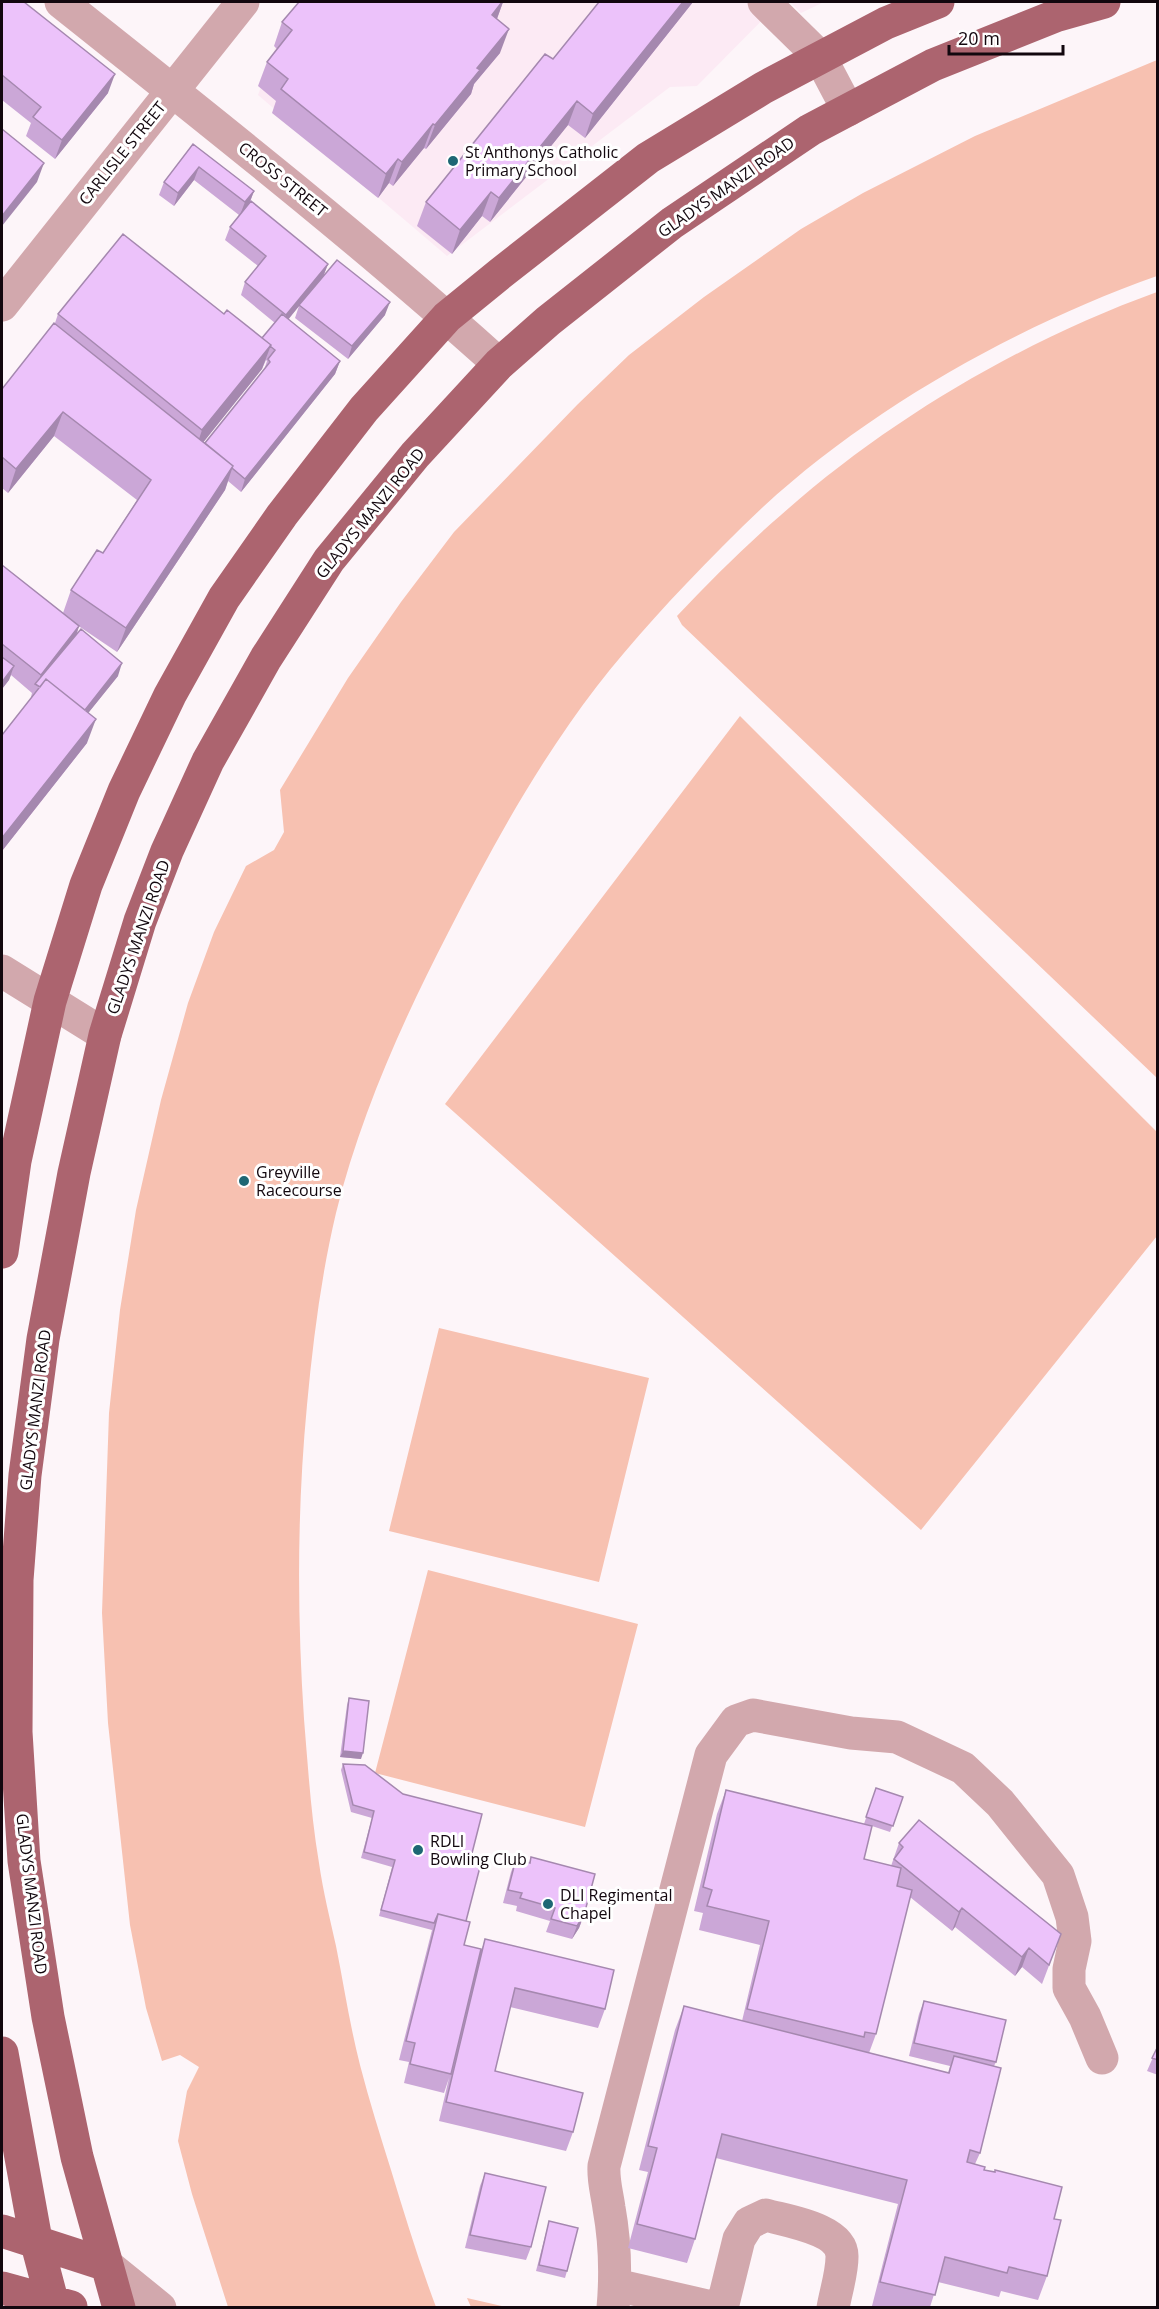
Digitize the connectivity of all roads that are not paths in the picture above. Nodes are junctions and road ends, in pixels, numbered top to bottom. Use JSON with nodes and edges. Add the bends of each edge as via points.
{"nodes":[{"id":1,"x":61,"y":2,"type":"edge"},
{"id":2,"x":243,"y":2,"type":"edge"},
{"id":3,"x":764,"y":2,"type":"edge"},
{"id":4,"x":938,"y":2,"type":"edge"},
{"id":5,"x":1104,"y":2,"type":"edge"},
{"id":6,"x":820,"y":57,"type":"junction"},
{"id":7,"x":172,"y":90,"type":"junction"},
{"id":8,"x":848,"y":110,"type":"junction"},
{"id":9,"x":2,"y":305,"type":"edge"},
{"id":10,"x":447,"y":316,"type":"junction"},
{"id":11,"x":500,"y":363,"type":"junction"},
{"id":12,"x":2,"y":971,"type":"edge"},
{"id":13,"x":50,"y":1001,"type":"junction"},
{"id":14,"x":105,"y":1035,"type":"junction"},
{"id":15,"x":8,"y":1169,"type":"edge"},
{"id":16,"x":2,"y":1252,"type":"edge"},
{"id":17,"x":2,"y":2053,"type":"edge"},
{"id":18,"x":1102,"y":2058,"type":"dead end"},
{"id":19,"x":2,"y":2231,"type":"edge"},
{"id":20,"x":36,"y":2241,"type":"junction"},
{"id":21,"x":108,"y":2265,"type":"junction"},
{"id":22,"x":2,"y":2288,"type":"edge"},
{"id":23,"x":614,"y":2296,"type":"edge"},
{"id":24,"x":60,"y":2306,"type":"edge"},
{"id":25,"x":119,"y":2307,"type":"edge"},
{"id":26,"x":160,"y":2307,"type":"edge"},
{"id":27,"x":716,"y":2307,"type":"edge"},
{"id":28,"x":722,"y":2307,"type":"edge"},
{"id":29,"x":833,"y":2307,"type":"edge"}],
"edges":[{"from":1,"to":7,"type":"street","name":"CROSS STREET"},
{"from":2,"to":7,"type":"street","name":"CARLISLE STREET"},
{"from":3,"to":6,"type":"street"},
{"from":4,"to":6,"type":"main road","via":[[885,23]]},
{"from":5,"to":8,"type":"main road","name":"GLADYS MANZI ROAD","via":[[1058,15],[933,65]]},
{"from":6,"to":8,"type":"street"},
{"from":6,"to":10,"type":"main road","via":[[648,158]]},
{"from":7,"to":9,"type":"street","name":"CARLISLE STREET"},
{"from":7,"to":10,"type":"street","name":"CROSS STREET"},
{"from":8,"to":11,"type":"main road","name":"GLADYS MANZI ROAD","via":[[810,130],[672,223]]},
{"from":10,"to":11,"type":"street","name":"CROSS STREET"},
{"from":10,"to":13,"type":"main road","via":[[364,410],[282,515],[224,598],[124,791],[86,885]]},
{"from":11,"to":14,"type":"main road","name":"GLADYS MANZI ROAD","via":[[415,455],[329,560],[266,658],[208,761],[167,851],[140,921]]},
{"from":12,"to":13,"type":"street"},
{"from":13,"to":14,"type":"street"},
{"from":13,"to":15,"type":"main road"},
{"from":14,"to":21,"type":"main road","name":"GLADYS MANZI ROAD","via":[[45,1328],[25,1475],[17,1580],[16,1732],[24,1861],[48,2017],[82,2178]]},
{"from":15,"to":16,"type":"main road"},
{"from":17,"to":20,"type":"main road"},
{"from":18,"to":23,"type":"street","via":[[1069,1988],[1075,1941],[1072,1917],[1058,1875],[1000,1803],[963,1768],[897,1737],[753,1715],[736,1721],[711,1755],[604,2166],[616,2274]]},
{"from":19,"to":20,"type":"main road"},
{"from":20,"to":21,"type":"main road"},
{"from":20,"to":24,"type":"main road"},
{"from":21,"to":25,"type":"main road","name":"GLADYS MANZI ROAD"},
{"from":21,"to":26,"type":"street"},
{"from":22,"to":24,"type":"main road"},
{"from":23,"to":27,"type":"street"},
{"from":28,"to":29,"type":"street","via":[[739,2239],[749,2223],[766,2215],[827,2233],[837,2243],[843,2255]]}]}
